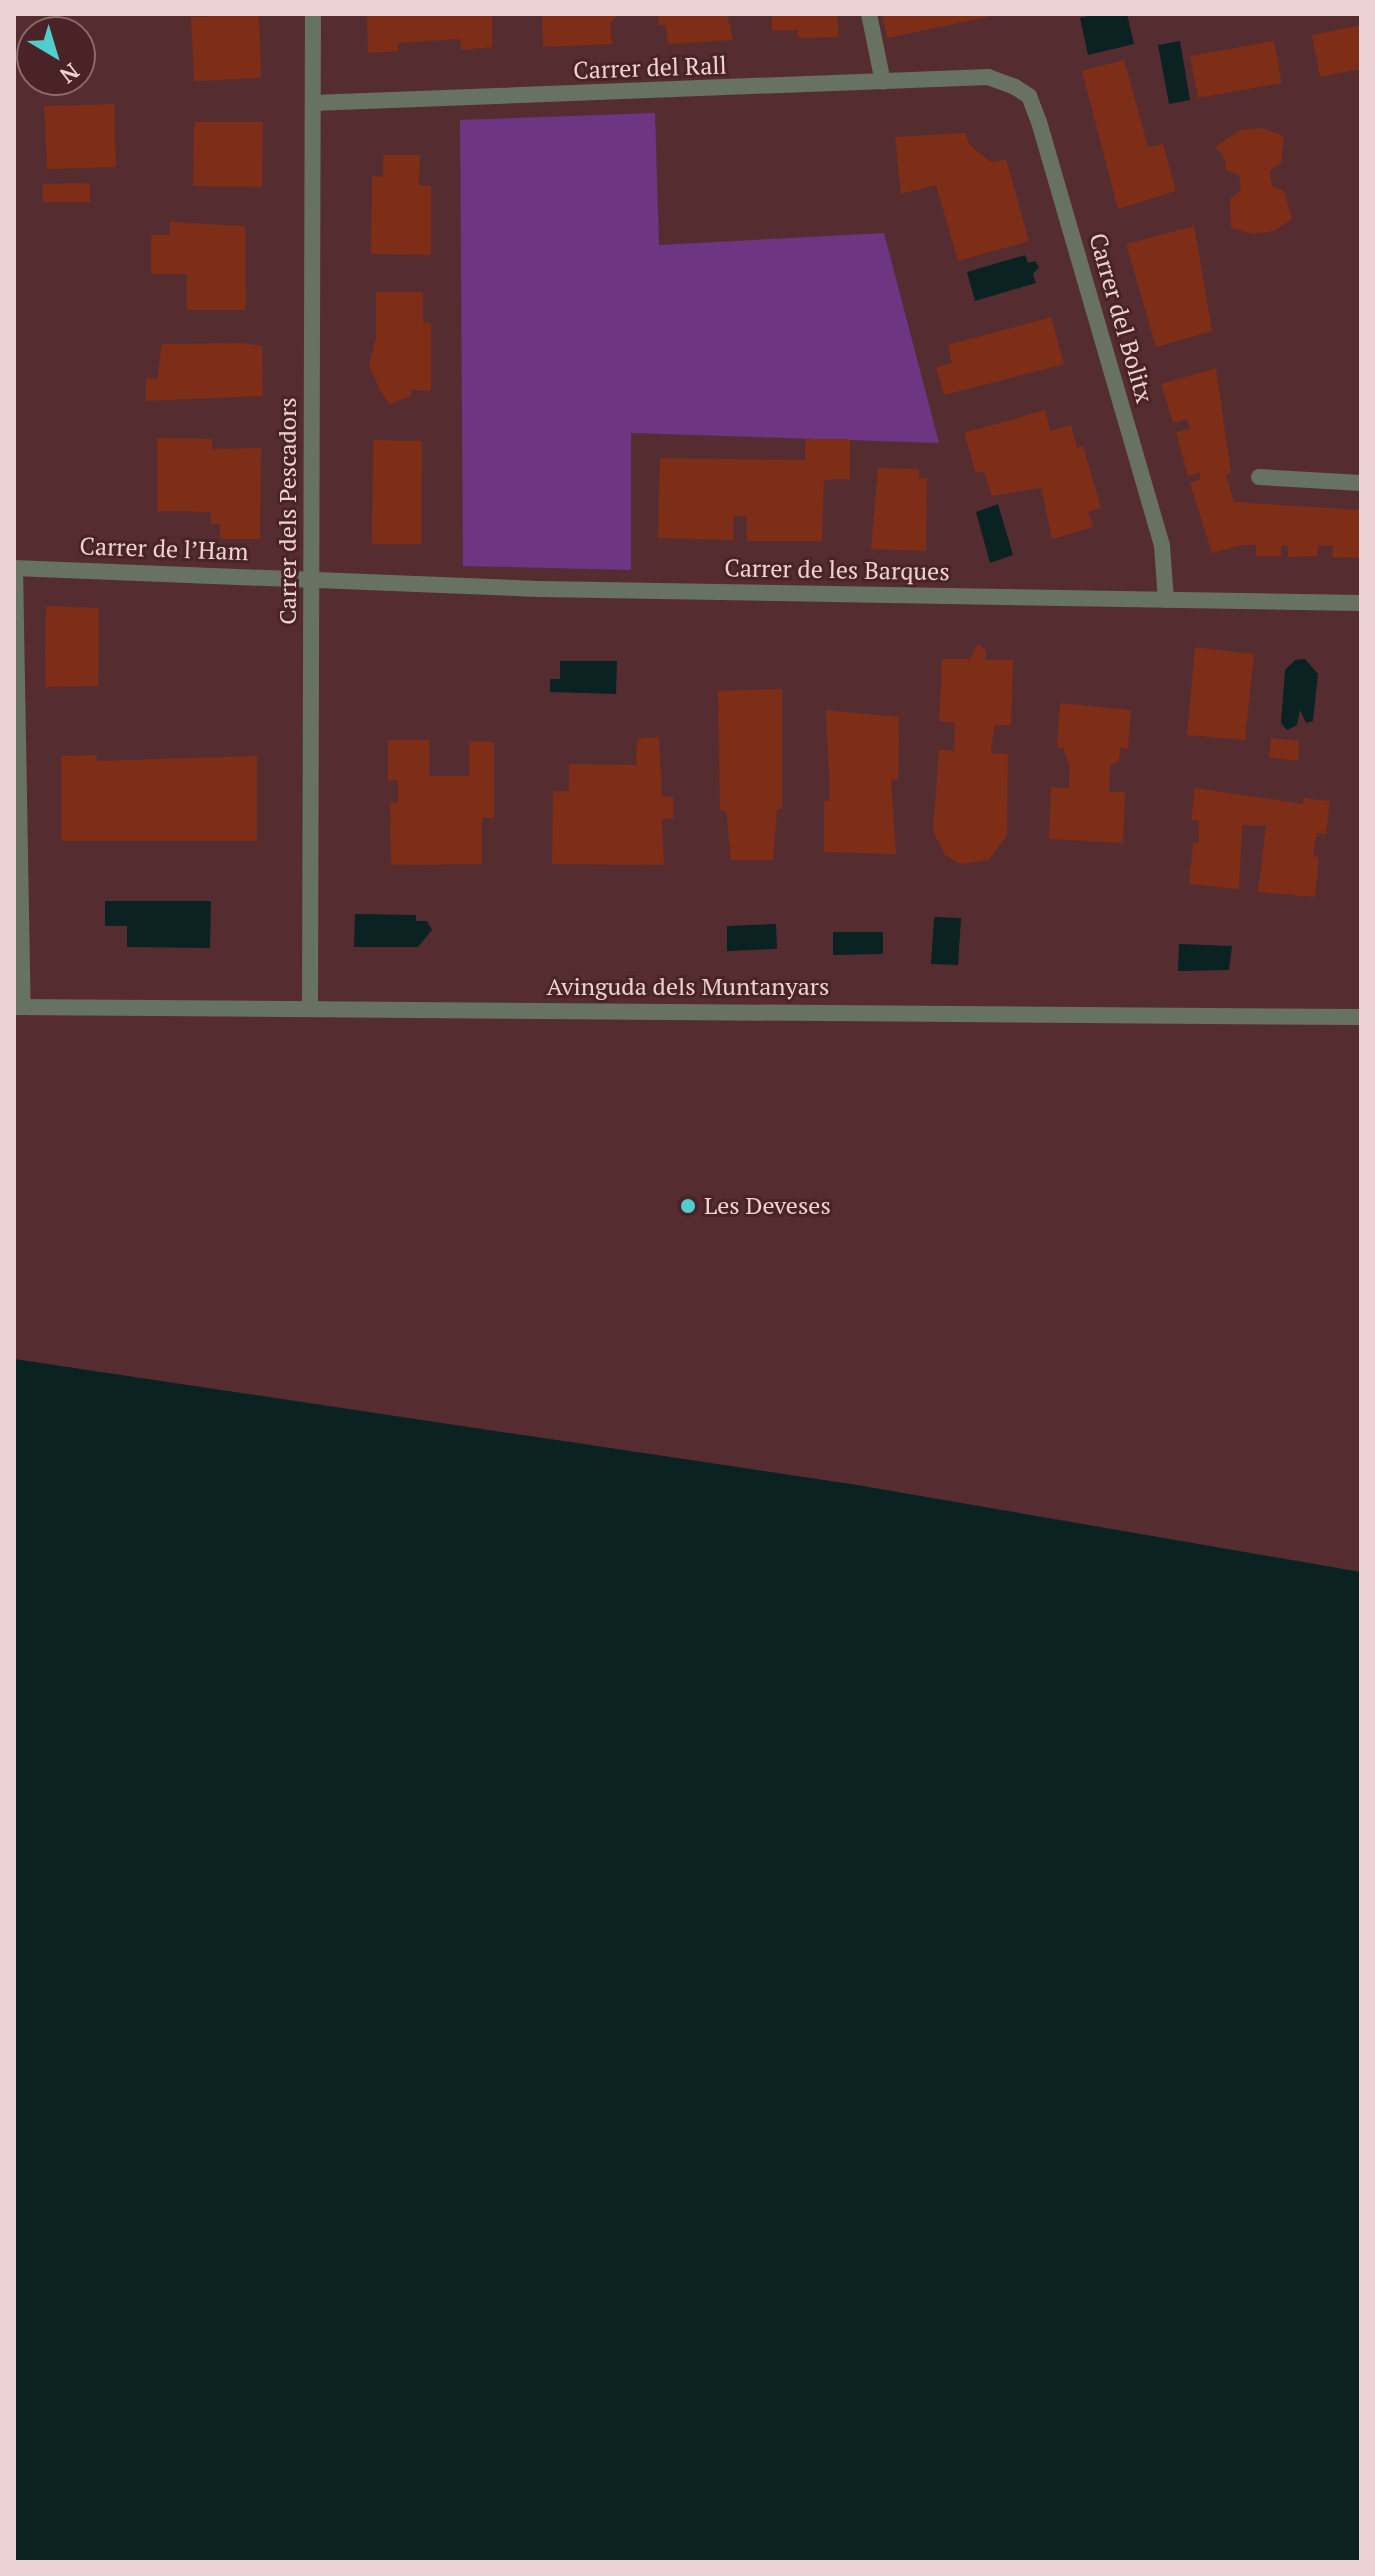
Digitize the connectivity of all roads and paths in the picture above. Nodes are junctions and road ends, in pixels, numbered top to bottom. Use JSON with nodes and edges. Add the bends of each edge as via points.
{"nodes":[{"id":1,"x":313,"y":14,"type":"edge"},
{"id":2,"x":869,"y":14,"type":"edge"},
{"id":3,"x":988,"y":77,"type":"joint"},
{"id":4,"x":883,"y":82,"type":"junction"},
{"id":5,"x":313,"y":103,"type":"junction"},
{"id":6,"x":1259,"y":477,"type":"dead end"},
{"id":7,"x":1361,"y":483,"type":"edge"},
{"id":8,"x":14,"y":568,"type":"edge"},
{"id":9,"x":312,"y":581,"type":"junction"},
{"id":10,"x":1166,"y":600,"type":"junction"},
{"id":11,"x":1361,"y":603,"type":"edge"},
{"id":12,"x":18,"y":1007,"type":"edge"},
{"id":13,"x":310,"y":1008,"type":"junction"},
{"id":14,"x":1361,"y":1017,"type":"edge"}],
"edges":[{"from":1,"to":5,"type":"street","name":"Carrer dels Pescadors"},
{"from":2,"to":4,"type":"street"},
{"from":3,"to":4,"type":"street","name":"Carrer del Rall"},
{"from":3,"to":10,"type":"street","name":"Carrer del Bolitx","via":[[1029,96],[1039,122],[1162,546]]},
{"from":4,"to":5,"type":"street","name":"Carrer del Rall"},
{"from":5,"to":9,"type":"street","name":"Carrer dels Pescadors"},
{"from":6,"to":7,"type":"street"},
{"from":8,"to":9,"type":"street","name":"Carrer de l’Ham"},
{"from":8,"to":12,"type":"street","name":"Carrer de l’Ham"},
{"from":9,"to":10,"type":"street","name":"Carrer de les Barques"},
{"from":9,"to":13,"type":"street","name":"Carrer dels Pescadors"},
{"from":10,"to":11,"type":"street","name":"Carrer de les Barques"},
{"from":12,"to":13,"type":"street","name":"Avinguda dels Muntanyars"},
{"from":13,"to":14,"type":"street","name":"Avinguda dels Muntanyars"}]}
